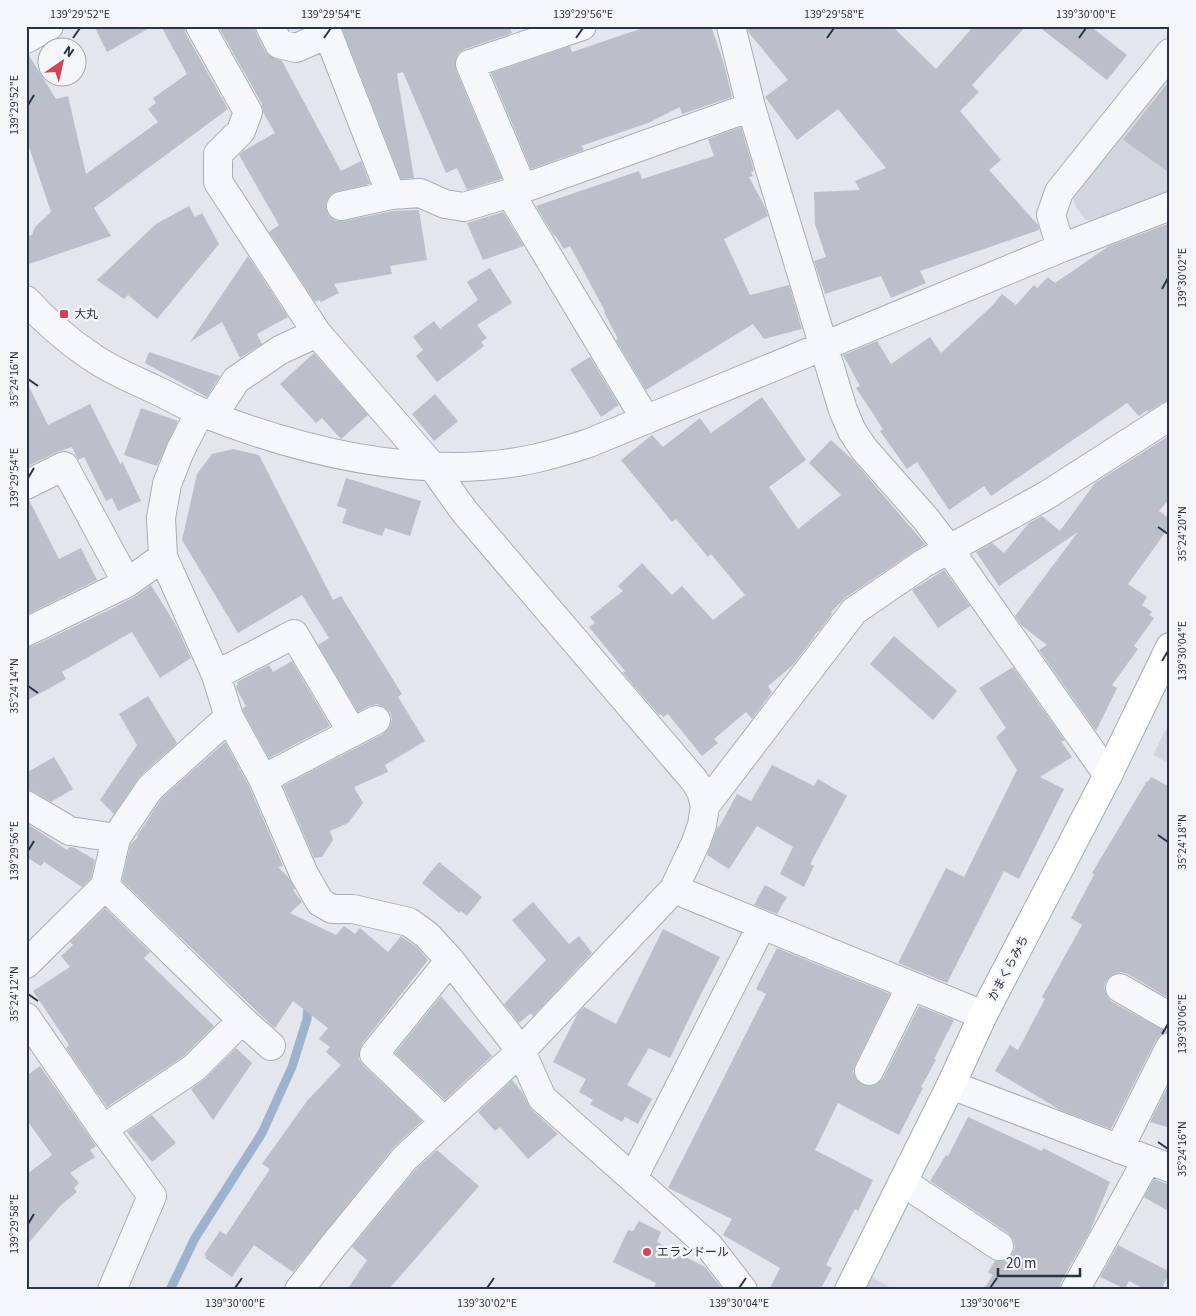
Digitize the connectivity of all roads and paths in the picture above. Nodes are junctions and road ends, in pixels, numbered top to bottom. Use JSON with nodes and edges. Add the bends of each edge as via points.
{"nodes":[{"id":1,"x":49,"y":26,"type":"edge"},
{"id":2,"x":200,"y":26,"type":"edge"},
{"id":3,"x":270,"y":26,"type":"edge"},
{"id":4,"x":582,"y":26,"type":"edge"},
{"id":5,"x":731,"y":26,"type":"edge"},
{"id":6,"x":26,"y":40,"type":"edge"},
{"id":7,"x":1170,"y":53,"type":"edge"},
{"id":8,"x":752,"y":107,"type":"junction"},
{"id":9,"x":516,"y":190,"type":"junction"},
{"id":10,"x":391,"y":195,"type":"junction"},
{"id":11,"x":341,"y":206,"type":"dead end"},
{"id":12,"x":1170,"y":206,"type":"edge"},
{"id":13,"x":1061,"y":248,"type":"junction"},
{"id":14,"x":26,"y":300,"type":"edge"},
{"id":15,"x":316,"y":333,"type":"junction"},
{"id":16,"x":822,"y":346,"type":"junction"},
{"id":17,"x":207,"y":414,"type":"junction"},
{"id":18,"x":1170,"y":416,"type":"edge"},
{"id":19,"x":646,"y":420,"type":"junction"},
{"id":20,"x":432,"y":466,"type":"junction"},
{"id":21,"x":26,"y":485,"type":"edge"},
{"id":22,"x":948,"y":548,"type":"junction"},
{"id":23,"x":163,"y":557,"type":"junction"},
{"id":24,"x":127,"y":583,"type":"junction"},
{"id":25,"x":26,"y":632,"type":"edge"},
{"id":26,"x":1170,"y":647,"type":"edge"},
{"id":27,"x":216,"y":675,"type":"junction"},
{"id":28,"x":229,"y":717,"type":"junction"},
{"id":29,"x":1108,"y":775,"type":"junction"},
{"id":30,"x":263,"y":778,"type":"junction"},
{"id":31,"x":26,"y":804,"type":"edge"},
{"id":32,"x":705,"y":806,"type":"junction"},
{"id":33,"x":116,"y":838,"type":"junction"},
{"id":34,"x":105,"y":886,"type":"junction"},
{"id":35,"x":674,"y":888,"type":"junction"},
{"id":36,"x":762,"y":925,"type":"junction"},
{"id":37,"x":450,"y":960,"type":"junction"},
{"id":38,"x":26,"y":964,"type":"edge"},
{"id":39,"x":911,"y":986,"type":"junction"},
{"id":40,"x":1120,"y":988,"type":"dead end"},
{"id":41,"x":983,"y":1016,"type":"junction"},
{"id":42,"x":26,"y":1017,"type":"edge"},
{"id":43,"x":1170,"y":1018,"type":"edge"},
{"id":44,"x":242,"y":1020,"type":"junction"},
{"id":45,"x":271,"y":1046,"type":"dead end"},
{"id":46,"x":1170,"y":1047,"type":"edge"},
{"id":47,"x":521,"y":1051,"type":"junction"},
{"id":48,"x":869,"y":1072,"type":"dead end"},
{"id":49,"x":951,"y":1085,"type":"junction"},
{"id":50,"x":444,"y":1121,"type":"junction"},
{"id":51,"x":103,"y":1130,"type":"junction"},
{"id":52,"x":1119,"y":1149,"type":"junction"},
{"id":53,"x":1158,"y":1164,"type":"edge"},
{"id":54,"x":633,"y":1178,"type":"junction"},
{"id":55,"x":903,"y":1182,"type":"junction"},
{"id":56,"x":999,"y":1246,"type":"dead end"},
{"id":57,"x":112,"y":1290,"type":"edge"},
{"id":58,"x":299,"y":1290,"type":"edge"},
{"id":59,"x":744,"y":1290,"type":"edge"},
{"id":60,"x":849,"y":1290,"type":"edge"},
{"id":61,"x":1075,"y":1290,"type":"edge"}],
"edges":[{"from":1,"to":6,"type":"street"},
{"from":2,"to":15,"type":"street","via":[[248,112],[241,131],[218,154],[218,182]]},
{"from":3,"to":10,"type":"street","via":[[279,44],[296,48],[328,34]]},
{"from":4,"to":9,"type":"street","via":[[470,64]]},
{"from":5,"to":8,"type":"street"},
{"from":7,"to":13,"type":"street","via":[[1059,192],[1051,215]]},
{"from":8,"to":9,"type":"street"},
{"from":8,"to":16,"type":"street"},
{"from":9,"to":10,"type":"street","via":[[464,206],[445,204],[420,193]]},
{"from":9,"to":19,"type":"street"},
{"from":10,"to":11,"type":"street"},
{"from":12,"to":13,"type":"street"},
{"from":13,"to":16,"type":"street"},
{"from":14,"to":17,"type":"street","via":[[38,314],[93,358]]},
{"from":15,"to":17,"type":"street","via":[[280,350],[236,380]]},
{"from":15,"to":20,"type":"street"},
{"from":16,"to":19,"type":"street"},
{"from":16,"to":22,"type":"street","via":[[852,431],[864,450]]},
{"from":17,"to":20,"type":"street","via":[[292,443],[360,460]]},
{"from":17,"to":23,"type":"street","via":[[180,451],[167,484],[161,518]]},
{"from":18,"to":22,"type":"street","via":[[1047,495]]},
{"from":19,"to":20,"type":"street","via":[[545,457],[508,464]]},
{"from":20,"to":32,"type":"street","via":[[464,511],[694,780]]},
{"from":21,"to":24,"type":"street","via":[[64,466]]},
{"from":22,"to":29,"type":"street"},
{"from":22,"to":32,"type":"street","via":[[854,611]]},
{"from":23,"to":24,"type":"street"},
{"from":23,"to":27,"type":"street"},
{"from":24,"to":25,"type":"street"},
{"from":26,"to":29,"type":"main road","name":"かまくらみち"},
{"from":27,"to":28,"type":"street"},
{"from":27,"to":30,"type":"street","via":[[294,634],[364,726]]},
{"from":28,"to":30,"type":"street"},
{"from":28,"to":33,"type":"street","via":[[150,788]]},
{"from":29,"to":41,"type":"main road","name":"かまくらみち"},
{"from":30,"to":37,"type":"street","via":[[304,874],[320,902],[332,909],[352,909],[409,922],[427,935]]},
{"from":31,"to":33,"type":"street","via":[[70,832]]},
{"from":32,"to":35,"type":"street","via":[[696,842]]},
{"from":33,"to":34,"type":"street"},
{"from":34,"to":38,"type":"street"},
{"from":34,"to":44,"type":"street"},
{"from":35,"to":36,"type":"street"},
{"from":35,"to":47,"type":"street"},
{"from":36,"to":39,"type":"street"},
{"from":36,"to":54,"type":"street"},
{"from":37,"to":47,"type":"street"},
{"from":37,"to":50,"type":"street","via":[[374,1054]]},
{"from":39,"to":41,"type":"street"},
{"from":39,"to":48,"type":"street"},
{"from":40,"to":43,"type":"street"},
{"from":41,"to":49,"type":"main road","name":"かまくらみち"},
{"from":42,"to":51,"type":"street"},
{"from":44,"to":45,"type":"street"},
{"from":44,"to":51,"type":"street","via":[[194,1068]]},
{"from":46,"to":52,"type":"street"},
{"from":47,"to":50,"type":"street"},
{"from":47,"to":54,"type":"street","via":[[542,1098]]},
{"from":49,"to":52,"type":"street"},
{"from":49,"to":55,"type":"main road","name":"かまくらみち"},
{"from":50,"to":58,"type":"street","via":[[405,1158]]},
{"from":51,"to":57,"type":"street","via":[[152,1196]]},
{"from":52,"to":53,"type":"street"},
{"from":53,"to":61,"type":"street"},
{"from":54,"to":59,"type":"street","via":[[708,1246]]},
{"from":55,"to":56,"type":"street"},
{"from":55,"to":60,"type":"main road","name":"かまくらみち"}]}
